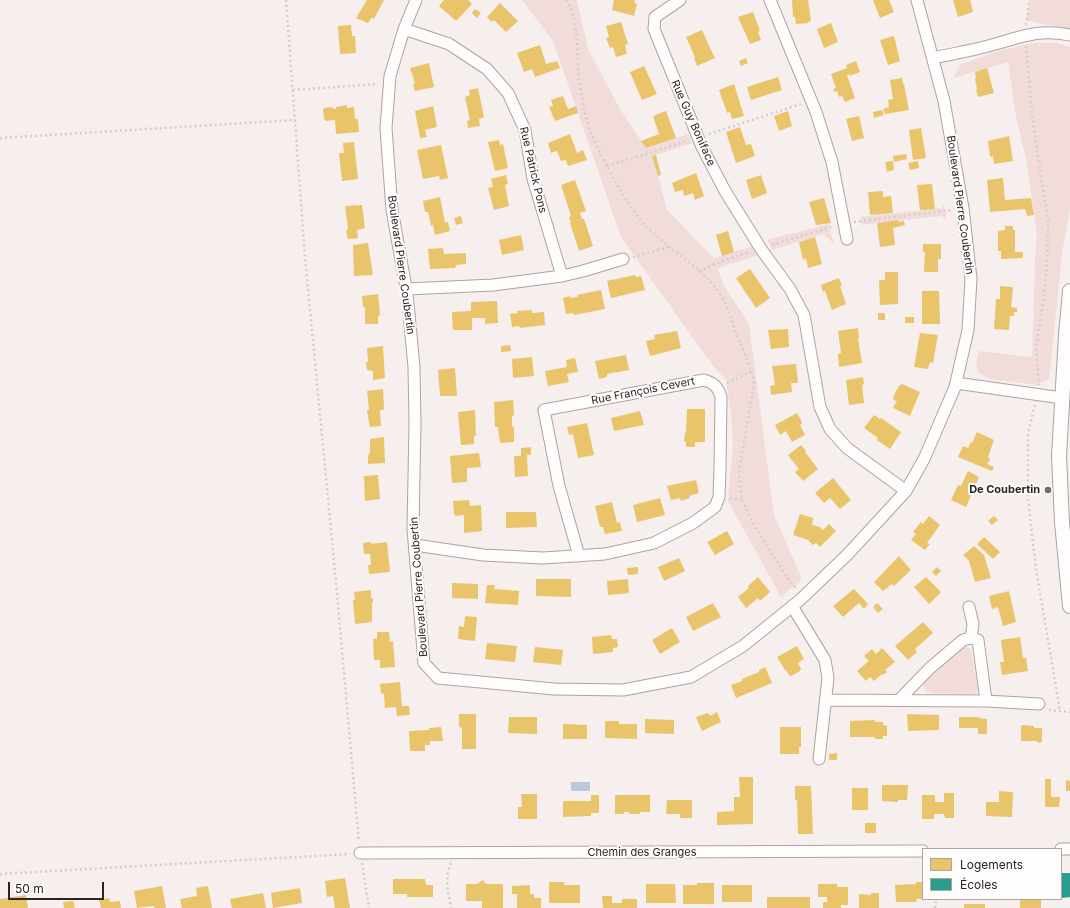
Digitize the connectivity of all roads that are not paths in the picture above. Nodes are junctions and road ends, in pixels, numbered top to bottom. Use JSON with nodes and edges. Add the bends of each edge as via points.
{"nodes":[{"id":1,"x":416,"y":0,"type":"edge"},
{"id":2,"x":680,"y":0,"type":"edge"},
{"id":3,"x":770,"y":0,"type":"edge"},
{"id":4,"x":917,"y":0,"type":"edge"},
{"id":5,"x":404,"y":28,"type":"junction"},
{"id":6,"x":1070,"y":35,"type":"edge"},
{"id":7,"x":933,"y":58,"type":"junction"},
{"id":8,"x":847,"y":239,"type":"dead end"},
{"id":9,"x":623,"y":259,"type":"road end"},
{"id":10,"x":562,"y":276,"type":"junction"},
{"id":11,"x":407,"y":289,"type":"junction"},
{"id":12,"x":1070,"y":291,"type":"edge"},
{"id":13,"x":956,"y":383,"type":"junction"},
{"id":14,"x":1062,"y":398,"type":"junction"},
{"id":15,"x":906,"y":491,"type":"junction"},
{"id":16,"x":415,"y":546,"type":"junction"},
{"id":17,"x":579,"y":556,"type":"junction"},
{"id":18,"x":792,"y":606,"type":"junction"},
{"id":19,"x":1070,"y":606,"type":"edge"},
{"id":20,"x":969,"y":607,"type":"dead end"},
{"id":21,"x":971,"y":638,"type":"junction"},
{"id":22,"x":826,"y":700,"type":"junction"},
{"id":23,"x":899,"y":700,"type":"junction"},
{"id":24,"x":986,"y":700,"type":"junction"},
{"id":25,"x":1039,"y":704,"type":"road end"},
{"id":26,"x":819,"y":759,"type":"dead end"},
{"id":27,"x":922,"y":851,"type":"edge"},
{"id":28,"x":360,"y":853,"type":"road end"}],
"edges":[{"from":1,"to":5,"type":"street","name":"Boulevard Pierre Coubertin"},
{"from":2,"to":15,"type":"street","name":"Rue Guy Boniface","via":[[655,17],[654,29],[702,147],[725,191],[761,249],[790,288],[804,315],[820,407],[830,429],[846,448]]},
{"from":3,"to":8,"type":"street","via":[[816,112],[832,162]]},
{"from":4,"to":7,"type":"street","name":"Boulevard Pierre Coubertin"},
{"from":5,"to":10,"type":"street","name":"Rue Patrick Pons","via":[[449,44],[487,69],[508,93],[526,130],[533,179]]},
{"from":5,"to":11,"type":"street","name":"Boulevard Pierre Coubertin","via":[[390,76],[386,128],[392,210]]},
{"from":6,"to":7,"type":"street","via":[[1046,32],[1025,35]]},
{"from":7,"to":13,"type":"street","name":"Boulevard Pierre Coubertin","via":[[944,101],[963,208],[971,278],[968,330]]},
{"from":9,"to":10,"type":"street"},
{"from":10,"to":11,"type":"street","via":[[493,285]]},
{"from":11,"to":16,"type":"street","name":"Boulevard Pierre Coubertin","via":[[414,367]]},
{"from":12,"to":14,"type":"street"},
{"from":13,"to":14,"type":"street"},
{"from":13,"to":15,"type":"street","name":"Boulevard Pierre Coubertin","via":[[924,459]]},
{"from":14,"to":19,"type":"street","via":[[1059,456]]},
{"from":15,"to":18,"type":"street","name":"Boulevard Pierre Coubertin","via":[[847,555]]},
{"from":16,"to":17,"type":"street","via":[[483,555],[543,558]]},
{"from":16,"to":18,"type":"street","name":"Boulevard Pierre Coubertin","via":[[424,663],[438,678],[554,689],[624,690],[691,677],[743,646]]},
{"from":17,"to":17,"type":"street","name":"Rue François Cevert","via":[[605,554],[654,543],[693,523],[715,507],[719,497],[721,462],[721,397],[718,388],[711,382],[704,380],[544,410],[559,486]]},
{"from":18,"to":22,"type":"street","via":[[825,660],[828,678]]},
{"from":20,"to":21,"type":"street","via":[[973,624]]},
{"from":21,"to":23,"type":"street","via":[[963,640],[930,668]]},
{"from":21,"to":24,"type":"street","via":[[978,640]]},
{"from":22,"to":23,"type":"street"},
{"from":22,"to":26,"type":"street"},
{"from":23,"to":24,"type":"street"},
{"from":24,"to":25,"type":"street"},
{"from":27,"to":28,"type":"street","name":"Chemin des Granges"}]}
